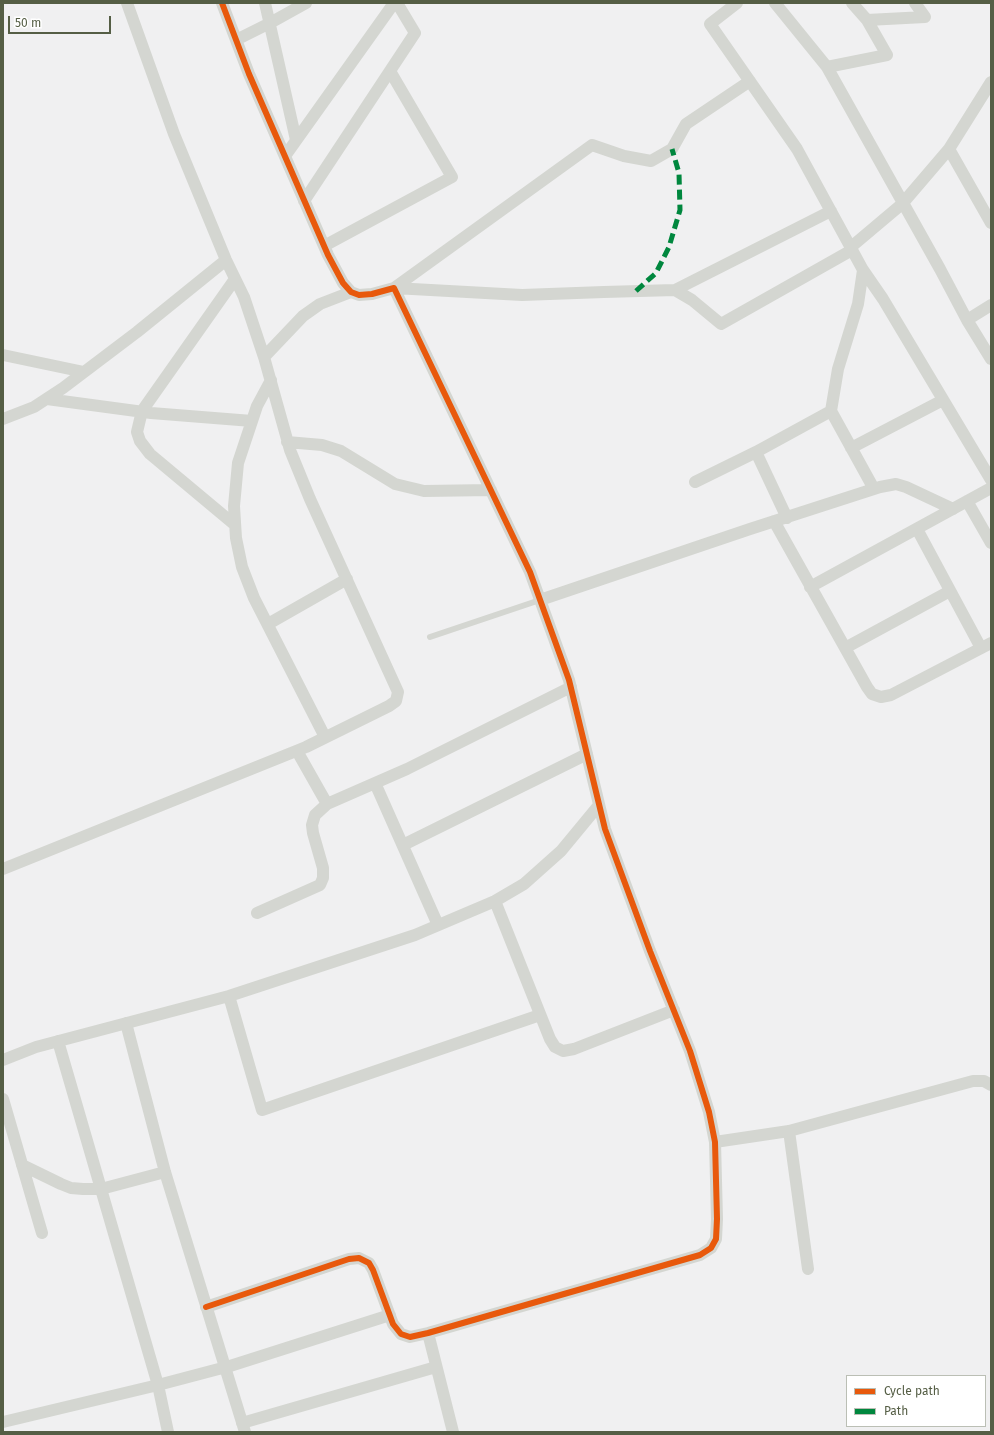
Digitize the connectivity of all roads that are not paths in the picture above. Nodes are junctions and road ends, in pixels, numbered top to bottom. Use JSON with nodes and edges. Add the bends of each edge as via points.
{"nodes":[{"id":1,"x":127,"y":3,"type":"edge"},
{"id":2,"x":222,"y":3,"type":"edge"},
{"id":3,"x":265,"y":3,"type":"edge"},
{"id":4,"x":306,"y":3,"type":"edge"},
{"id":5,"x":396,"y":3,"type":"edge"},
{"id":6,"x":737,"y":3,"type":"edge"},
{"id":7,"x":775,"y":3,"type":"edge"},
{"id":8,"x":852,"y":3,"type":"edge"},
{"id":9,"x":915,"y":3,"type":"edge"},
{"id":10,"x":867,"y":20,"type":"junction"},
{"id":11,"x":270,"y":23,"type":"junction"},
{"id":12,"x":236,"y":40,"type":"junction"},
{"id":13,"x":827,"y":67,"type":"junction"},
{"id":14,"x":390,"y":71,"type":"junction"},
{"id":15,"x":750,"y":81,"type":"junction"},
{"id":16,"x":991,"y":82,"type":"edge"},
{"id":17,"x":296,"y":140,"type":"junction"},
{"id":18,"x":949,"y":149,"type":"junction"},
{"id":19,"x":284,"y":156,"type":"junction"},
{"id":20,"x":304,"y":201,"type":"junction"},
{"id":21,"x":902,"y":204,"type":"junction"},
{"id":22,"x":831,"y":211,"type":"junction"},
{"id":23,"x":991,"y":223,"type":"edge"},
{"id":24,"x":324,"y":246,"type":"junction"},
{"id":25,"x":852,"y":249,"type":"junction"},
{"id":26,"x":226,"y":260,"type":"junction"},
{"id":27,"x":863,"y":270,"type":"junction"},
{"id":28,"x":235,"y":279,"type":"junction"},
{"id":29,"x":394,"y":288,"type":"junction"},
{"id":30,"x":675,"y":290,"type":"junction"},
{"id":31,"x":351,"y":292,"type":"junction"},
{"id":32,"x":991,"y":305,"type":"edge"},
{"id":33,"x":967,"y":320,"type":"junction"},
{"id":34,"x":3,"y":355,"type":"edge"},
{"id":35,"x":264,"y":357,"type":"junction"},
{"id":36,"x":991,"y":360,"type":"edge"},
{"id":37,"x":84,"y":372,"type":"junction"},
{"id":38,"x":271,"y":380,"type":"junction"},
{"id":39,"x":47,"y":399,"type":"junction"},
{"id":40,"x":943,"y":400,"type":"junction"},
{"id":41,"x":831,"y":411,"type":"junction"},
{"id":42,"x":142,"y":412,"type":"junction"},
{"id":43,"x":3,"y":419,"type":"edge"},
{"id":44,"x":252,"y":421,"type":"junction"},
{"id":45,"x":287,"y":442,"type":"junction"},
{"id":46,"x":851,"y":448,"type":"junction"},
{"id":47,"x":756,"y":452,"type":"junction"},
{"id":48,"x":991,"y":480,"type":"edge"},
{"id":49,"x":695,"y":482,"type":"dead end"},
{"id":50,"x":991,"y":488,"type":"edge"},
{"id":51,"x":874,"y":489,"type":"junction"},
{"id":52,"x":491,"y":490,"type":"junction"},
{"id":53,"x":967,"y":501,"type":"junction"},
{"id":54,"x":953,"y":509,"type":"junction"},
{"id":55,"x":787,"y":518,"type":"junction"},
{"id":56,"x":774,"y":522,"type":"junction"},
{"id":57,"x":235,"y":525,"type":"junction"},
{"id":58,"x":917,"y":529,"type":"junction"},
{"id":59,"x":991,"y":543,"type":"edge"},
{"id":60,"x":347,"y":578,"type":"junction"},
{"id":61,"x":810,"y":587,"type":"junction"},
{"id":62,"x":950,"y":591,"type":"junction"},
{"id":63,"x":540,"y":600,"type":"junction"},
{"id":64,"x":268,"y":624,"type":"junction"},
{"id":65,"x":430,"y":637,"type":"dead end"},
{"id":66,"x":986,"y":646,"type":"edge"},
{"id":67,"x":845,"y":648,"type":"junction"},
{"id":68,"x":571,"y":687,"type":"junction"},
{"id":69,"x":325,"y":737,"type":"junction"},
{"id":70,"x":297,"y":750,"type":"junction"},
{"id":71,"x":587,"y":754,"type":"junction"},
{"id":72,"x":375,"y":783,"type":"junction"},
{"id":73,"x":327,"y":804,"type":"junction"},
{"id":74,"x":599,"y":805,"type":"junction"},
{"id":75,"x":403,"y":845,"type":"junction"},
{"id":76,"x":3,"y":869,"type":"edge"},
{"id":77,"x":495,"y":901,"type":"junction"},
{"id":78,"x":257,"y":913,"type":"dead end"},
{"id":79,"x":438,"y":925,"type":"junction"},
{"id":80,"x":229,"y":996,"type":"junction"},
{"id":81,"x":674,"y":1010,"type":"junction"},
{"id":82,"x":540,"y":1015,"type":"junction"},
{"id":83,"x":126,"y":1023,"type":"junction"},
{"id":84,"x":58,"y":1041,"type":"junction"},
{"id":85,"x":3,"y":1060,"type":"edge"},
{"id":86,"x":991,"y":1085,"type":"edge"},
{"id":87,"x":3,"y":1099,"type":"edge"},
{"id":88,"x":788,"y":1131,"type":"junction"},
{"id":89,"x":715,"y":1142,"type":"junction"},
{"id":90,"x":22,"y":1165,"type":"junction"},
{"id":91,"x":165,"y":1172,"type":"junction"},
{"id":92,"x":101,"y":1189,"type":"junction"},
{"id":93,"x":42,"y":1233,"type":"dead end"},
{"id":94,"x":808,"y":1269,"type":"dead end"},
{"id":95,"x":206,"y":1307,"type":"junction"},
{"id":96,"x":390,"y":1315,"type":"junction"},
{"id":97,"x":428,"y":1333,"type":"junction"},
{"id":98,"x":436,"y":1366,"type":"junction"},
{"id":99,"x":225,"y":1367,"type":"junction"},
{"id":100,"x":158,"y":1385,"type":"junction"},
{"id":101,"x":3,"y":1422,"type":"edge"},
{"id":102,"x":244,"y":1428,"type":"edge"},
{"id":103,"x":168,"y":1432,"type":"edge"},
{"id":104,"x":451,"y":1432,"type":"edge"}],
"edges":[{"from":1,"to":26,"type":"street","via":[[174,134]]},
{"from":2,"to":12,"type":"street"},
{"from":3,"to":11,"type":"street"},
{"from":4,"to":11,"type":"street"},
{"from":5,"to":14,"type":"street","via":[[415,33]]},
{"from":5,"to":17,"type":"street"},
{"from":6,"to":15,"type":"street","via":[[710,24]]},
{"from":7,"to":13,"type":"street"},
{"from":8,"to":10,"type":"street"},
{"from":9,"to":10,"type":"street","via":[[925,17]]},
{"from":10,"to":13,"type":"street","via":[[887,55]]},
{"from":11,"to":12,"type":"street"},
{"from":11,"to":17,"type":"street"},
{"from":12,"to":19,"type":"street"},
{"from":13,"to":21,"type":"street"},
{"from":14,"to":20,"type":"street"},
{"from":14,"to":24,"type":"street","via":[[452,177]]},
{"from":15,"to":22,"type":"street","via":[[798,149]]},
{"from":15,"to":29,"type":"street","via":[[686,124],[672,149],[651,160],[624,156],[592,145]]},
{"from":16,"to":18,"type":"street"},
{"from":17,"to":19,"type":"street"},
{"from":18,"to":21,"type":"street"},
{"from":18,"to":23,"type":"street"},
{"from":19,"to":20,"type":"street"},
{"from":20,"to":24,"type":"street"},
{"from":21,"to":25,"type":"street"},
{"from":21,"to":33,"type":"street"},
{"from":22,"to":25,"type":"street"},
{"from":22,"to":30,"type":"street"},
{"from":24,"to":31,"type":"street","via":[[343,284]]},
{"from":25,"to":27,"type":"street"},
{"from":25,"to":30,"type":"street","via":[[721,324],[692,300]]},
{"from":26,"to":28,"type":"street"},
{"from":26,"to":37,"type":"street"},
{"from":27,"to":40,"type":"street"},
{"from":27,"to":41,"type":"street","via":[[858,304],[838,369]]},
{"from":28,"to":35,"type":"street","via":[[244,297]]},
{"from":28,"to":42,"type":"street"},
{"from":29,"to":30,"type":"street","via":[[522,295]]},
{"from":29,"to":31,"type":"street","via":[[372,294],[359,295]]},
{"from":29,"to":52,"type":"street"},
{"from":31,"to":35,"type":"street","via":[[320,304],[303,316]]},
{"from":32,"to":33,"type":"street"},
{"from":33,"to":36,"type":"street"},
{"from":34,"to":37,"type":"street"},
{"from":35,"to":38,"type":"street"},
{"from":37,"to":39,"type":"street"},
{"from":38,"to":44,"type":"street"},
{"from":38,"to":45,"type":"street"},
{"from":39,"to":42,"type":"street"},
{"from":39,"to":43,"type":"street"},
{"from":40,"to":46,"type":"street"},
{"from":40,"to":48,"type":"street"},
{"from":41,"to":46,"type":"street"},
{"from":41,"to":47,"type":"street"},
{"from":42,"to":44,"type":"street"},
{"from":42,"to":57,"type":"street","via":[[137,432],[150,454]]},
{"from":44,"to":57,"type":"street","via":[[238,462]]},
{"from":45,"to":52,"type":"street","via":[[322,445],[341,451],[395,484],[424,491]]},
{"from":45,"to":60,"type":"street"},
{"from":46,"to":51,"type":"street"},
{"from":47,"to":49,"type":"street"},
{"from":47,"to":55,"type":"street"},
{"from":50,"to":53,"type":"street"},
{"from":51,"to":54,"type":"street","via":[[896,484]]},
{"from":51,"to":55,"type":"street"},
{"from":52,"to":63,"type":"street","via":[[530,572]]},
{"from":53,"to":54,"type":"street"},
{"from":53,"to":59,"type":"street"},
{"from":54,"to":58,"type":"street"},
{"from":55,"to":56,"type":"street"},
{"from":56,"to":61,"type":"street"},
{"from":56,"to":63,"type":"street"},
{"from":57,"to":64,"type":"street","via":[[242,567]]},
{"from":58,"to":61,"type":"street"},
{"from":58,"to":62,"type":"street"},
{"from":60,"to":64,"type":"street"},
{"from":60,"to":69,"type":"street","via":[[398,692],[396,701],[389,706]]},
{"from":61,"to":67,"type":"street"},
{"from":62,"to":66,"type":"street"},
{"from":62,"to":67,"type":"street"},
{"from":63,"to":65,"type":"lane"},
{"from":63,"to":68,"type":"street"},
{"from":64,"to":69,"type":"street"},
{"from":66,"to":67,"type":"street","via":[[891,695],[881,697],[872,694]]},
{"from":68,"to":71,"type":"street"},
{"from":68,"to":72,"type":"street"},
{"from":69,"to":70,"type":"street"},
{"from":70,"to":73,"type":"street"},
{"from":70,"to":76,"type":"street"},
{"from":71,"to":74,"type":"street"},
{"from":71,"to":75,"type":"street"},
{"from":72,"to":73,"type":"street"},
{"from":72,"to":75,"type":"street"},
{"from":73,"to":78,"type":"street","via":[[316,815],[312,825],[323,868],[320,885]]},
{"from":74,"to":77,"type":"street","via":[[561,851],[524,884]]},
{"from":74,"to":81,"type":"street","via":[[605,829]]},
{"from":75,"to":79,"type":"street"},
{"from":77,"to":79,"type":"street"},
{"from":77,"to":82,"type":"street"},
{"from":79,"to":80,"type":"street","via":[[415,935]]},
{"from":80,"to":82,"type":"street","via":[[262,1110]]},
{"from":80,"to":83,"type":"street"},
{"from":81,"to":82,"type":"street","via":[[563,1051],[555,1047],[550,1040]]},
{"from":81,"to":89,"type":"street","via":[[709,1112]]},
{"from":83,"to":84,"type":"street"},
{"from":83,"to":91,"type":"street"},
{"from":84,"to":85,"type":"street"},
{"from":84,"to":92,"type":"street"},
{"from":86,"to":88,"type":"street","via":[[984,1081],[973,1081]]},
{"from":87,"to":90,"type":"street"},
{"from":88,"to":89,"type":"street"},
{"from":88,"to":94,"type":"street"},
{"from":89,"to":97,"type":"street","via":[[717,1219],[716,1239],[711,1248],[700,1255]]},
{"from":90,"to":92,"type":"street","via":[[71,1188]]},
{"from":90,"to":93,"type":"street"},
{"from":91,"to":92,"type":"street"},
{"from":91,"to":95,"type":"street"},
{"from":92,"to":100,"type":"street"},
{"from":95,"to":96,"type":"street","via":[[349,1259],[359,1258],[369,1263],[373,1270]]},
{"from":95,"to":99,"type":"street"},
{"from":96,"to":97,"type":"street","via":[[401,1334],[410,1337]]},
{"from":96,"to":99,"type":"street"},
{"from":97,"to":98,"type":"street"},
{"from":98,"to":102,"type":"street"},
{"from":98,"to":104,"type":"street"},
{"from":99,"to":100,"type":"street"},
{"from":99,"to":102,"type":"street"},
{"from":100,"to":101,"type":"street"},
{"from":100,"to":103,"type":"street"}]}
